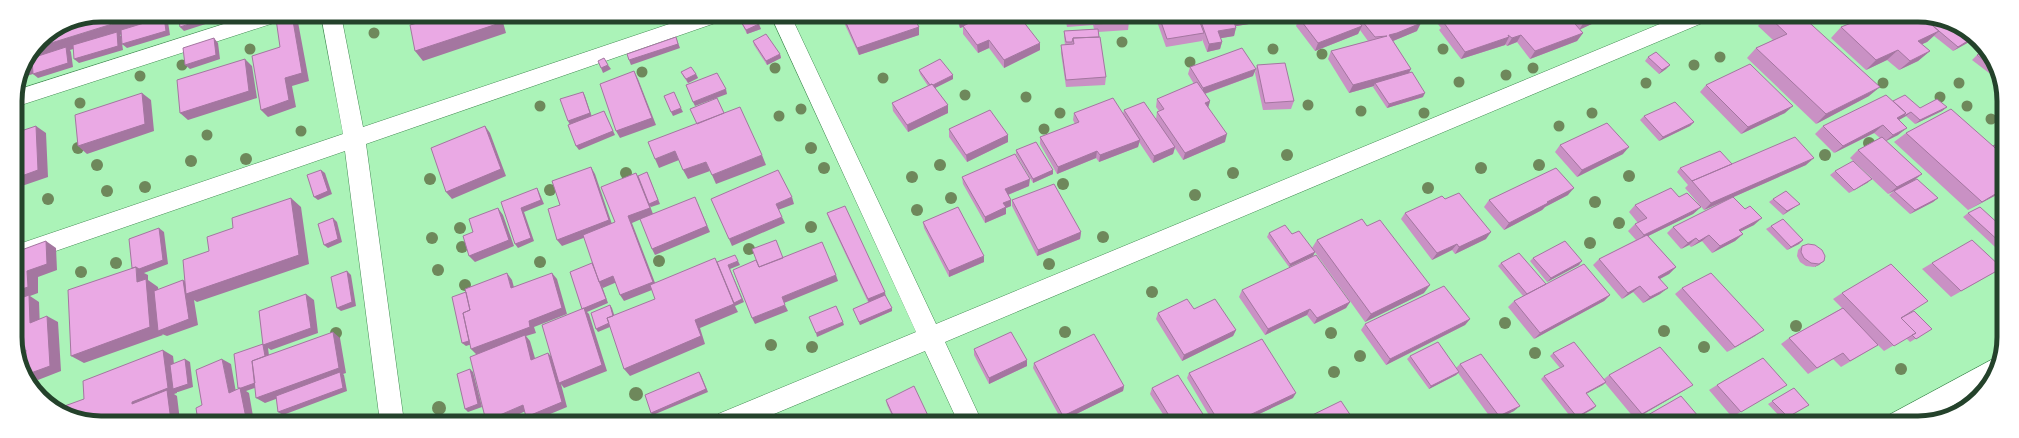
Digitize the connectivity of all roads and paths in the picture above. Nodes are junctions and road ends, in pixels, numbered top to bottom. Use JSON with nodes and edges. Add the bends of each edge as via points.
{"nodes":[{"id":1,"x":254,"y":22,"type":"edge"},
{"id":2,"x":331,"y":22,"type":"edge"},
{"id":3,"x":696,"y":22,"type":"edge"},
{"id":4,"x":784,"y":22,"type":"edge"},
{"id":5,"x":1686,"y":22,"type":"edge"},
{"id":6,"x":22,"y":97,"type":"edge"},
{"id":7,"x":354,"y":137,"type":"junction"},
{"id":8,"x":22,"y":253,"type":"edge"},
{"id":9,"x":932,"y":338,"type":"junction"},
{"id":10,"x":1988,"y":373,"type":"edge"},
{"id":11,"x":391,"y":416,"type":"edge"},
{"id":12,"x":742,"y":416,"type":"edge"},
{"id":13,"x":967,"y":416,"type":"edge"},
{"id":14,"x":1911,"y":416,"type":"edge"}],
"edges":[{"from":1,"to":6,"type":"street"},
{"from":2,"to":7,"type":"street"},
{"from":3,"to":7,"type":"street"},
{"from":4,"to":9,"type":"street"},
{"from":5,"to":9,"type":"street"},
{"from":7,"to":8,"type":"street"},
{"from":7,"to":11,"type":"street"},
{"from":9,"to":12,"type":"street"},
{"from":9,"to":13,"type":"street"},
{"from":10,"to":14,"type":"street"}]}
